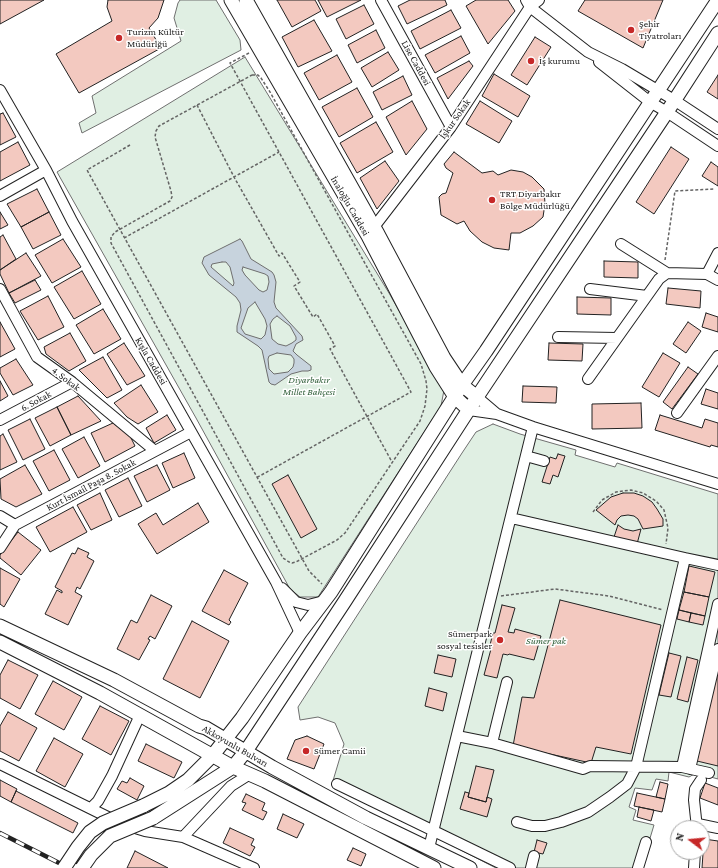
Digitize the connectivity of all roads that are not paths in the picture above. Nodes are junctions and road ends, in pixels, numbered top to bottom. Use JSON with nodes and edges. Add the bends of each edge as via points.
{"nodes":[{"id":1,"x":231,"y":0,"type":"edge"},
{"id":2,"x":246,"y":0,"type":"edge"},
{"id":3,"x":381,"y":0,"type":"edge"},
{"id":4,"x":539,"y":0,"type":"edge"},
{"id":5,"x":718,"y":0,"type":"edge"},
{"id":6,"x":528,"y":3,"type":"edge"},
{"id":7,"x":718,"y":33,"type":"edge"},
{"id":8,"x":588,"y":52,"type":"junction"},
{"id":9,"x":0,"y":90,"type":"edge"},
{"id":10,"x":658,"y":91,"type":"junction"},
{"id":11,"x":674,"y":100,"type":"junction"},
{"id":12,"x":650,"y":102,"type":"junction"},
{"id":13,"x":667,"y":112,"type":"junction"},
{"id":14,"x":451,"y":127,"type":"junction"},
{"id":15,"x":718,"y":129,"type":"edge"},
{"id":16,"x":718,"y":146,"type":"edge"},
{"id":17,"x":46,"y":170,"type":"junction"},
{"id":18,"x":0,"y":196,"type":"edge"},
{"id":19,"x":374,"y":228,"type":"junction"},
{"id":20,"x":621,"y":244,"type":"dead end"},
{"id":21,"x":718,"y":253,"type":"edge"},
{"id":22,"x":667,"y":273,"type":"junction"},
{"id":23,"x":708,"y":274,"type":"junction"},
{"id":24,"x":718,"y":280,"type":"edge"},
{"id":25,"x":590,"y":288,"type":"dead end"},
{"id":26,"x":0,"y":289,"type":"edge"},
{"id":27,"x":648,"y":296,"type":"junction"},
{"id":28,"x":4,"y":306,"type":"edge"},
{"id":29,"x":558,"y":336,"type":"dead end"},
{"id":30,"x":617,"y":338,"type":"junction"},
{"id":31,"x":718,"y":356,"type":"edge"},
{"id":32,"x":588,"y":379,"type":"dead end"},
{"id":33,"x":72,"y":382,"type":"junction"},
{"id":34,"x":462,"y":385,"type":"junction"},
{"id":35,"x":455,"y":397,"type":"junction"},
{"id":36,"x":477,"y":397,"type":"junction"},
{"id":37,"x":469,"y":410,"type":"junction"},
{"id":38,"x":677,"y":412,"type":"dead end"},
{"id":39,"x":497,"y":414,"type":"junction"},
{"id":40,"x":0,"y":420,"type":"edge"},
{"id":41,"x":533,"y":427,"type":"junction"},
{"id":42,"x":191,"y":432,"type":"junction"},
{"id":43,"x":155,"y":451,"type":"junction"},
{"id":44,"x":526,"y":456,"type":"junction"},
{"id":45,"x":544,"y":461,"type":"dead end"},
{"id":46,"x":718,"y":484,"type":"edge"},
{"id":47,"x":0,"y":516,"type":"edge"},
{"id":48,"x":511,"y":518,"type":"junction"},
{"id":49,"x":15,"y":525,"type":"junction"},
{"id":50,"x":0,"y":548,"type":"edge"},
{"id":51,"x":685,"y":558,"type":"junction"},
{"id":52,"x":718,"y":565,"type":"edge"},
{"id":53,"x":276,"y":582,"type":"junction"},
{"id":54,"x":327,"y":597,"type":"junction"},
{"id":55,"x":718,"y":604,"type":"edge"},
{"id":56,"x":0,"y":626,"type":"edge"},
{"id":57,"x":300,"y":633,"type":"junction"},
{"id":58,"x":0,"y":642,"type":"edge"},
{"id":59,"x":718,"y":649,"type":"edge"},
{"id":60,"x":507,"y":682,"type":"dead end"},
{"id":61,"x":140,"y":716,"type":"junction"},
{"id":62,"x":457,"y":736,"type":"junction"},
{"id":63,"x":226,"y":739,"type":"junction"},
{"id":64,"x":492,"y":743,"type":"junction"},
{"id":65,"x":246,"y":751,"type":"junction"},
{"id":66,"x":213,"y":755,"type":"junction"},
{"id":67,"x":0,"y":764,"type":"edge"},
{"id":68,"x":233,"y":767,"type":"junction"},
{"id":69,"x":636,"y":767,"type":"junction"},
{"id":70,"x":686,"y":768,"type":"junction"},
{"id":71,"x":250,"y":774,"type":"junction"},
{"id":72,"x":337,"y":784,"type":"dead end"},
{"id":73,"x":91,"y":808,"type":"junction"},
{"id":74,"x":697,"y":820,"type":"edge"},
{"id":75,"x":517,"y":822,"type":"dead end"},
{"id":76,"x":433,"y":830,"type":"junction"},
{"id":77,"x":183,"y":837,"type":"junction"},
{"id":78,"x":646,"y":842,"type":"dead end"},
{"id":79,"x":429,"y":848,"type":"junction"},
{"id":80,"x":534,"y":856,"type":"dead end"},
{"id":81,"x":64,"y":868,"type":"edge"},
{"id":82,"x":82,"y":868,"type":"edge"},
{"id":83,"x":254,"y":868,"type":"edge"},
{"id":84,"x":434,"y":868,"type":"edge"},
{"id":85,"x":470,"y":868,"type":"edge"},
{"id":86,"x":510,"y":868,"type":"edge"},
{"id":87,"x":531,"y":868,"type":"edge"},
{"id":88,"x":638,"y":868,"type":"edge"}],
"edges":[{"from":1,"to":35,"type":"main road","name":"İnaloğlu Caddesi","via":[[368,236],[436,367]]},
{"from":2,"to":19,"type":"main road","name":"İnaloğlu Caddesi"},
{"from":3,"to":14,"type":"street","name":"Lise Caddesi"},
{"from":4,"to":6,"type":"street","name":"İşkur Sokak"},
{"from":5,"to":10,"type":"main road"},
{"from":6,"to":8,"type":"street"},
{"from":6,"to":14,"type":"street","name":"İşkur Sokak"},
{"from":7,"to":11,"type":"main road"},
{"from":8,"to":10,"type":"street"},
{"from":8,"to":12,"type":"street"},
{"from":9,"to":17,"type":"street","name":"Kışla Caddesi"},
{"from":10,"to":11,"type":"street"},
{"from":10,"to":12,"type":"main road"},
{"from":11,"to":13,"type":"main road"},
{"from":11,"to":15,"type":"street"},
{"from":12,"to":13,"type":"street"},
{"from":12,"to":34,"type":"main road"},
{"from":13,"to":16,"type":"street"},
{"from":13,"to":36,"type":"main road"},
{"from":14,"to":19,"type":"street","name":"İşkur Sokak"},
{"from":17,"to":18,"type":"street"},
{"from":17,"to":42,"type":"street","name":"Kışla Caddesi"},
{"from":19,"to":34,"type":"main road","name":"İnaloğlu Caddesi","via":[[444,358]]},
{"from":20,"to":22,"type":"street"},
{"from":21,"to":23,"type":"street"},
{"from":22,"to":23,"type":"street"},
{"from":22,"to":27,"type":"street","via":[[659,279]]},
{"from":23,"to":24,"type":"street"},
{"from":25,"to":27,"type":"street"},
{"from":26,"to":28,"type":"street","name":"4. Sokak"},
{"from":27,"to":30,"type":"street"},
{"from":28,"to":33,"type":"street","name":"4. Sokak","via":[[37,357]]},
{"from":29,"to":30,"type":"street"},
{"from":30,"to":32,"type":"street"},
{"from":31,"to":38,"type":"street"},
{"from":33,"to":40,"type":"street","name":"6. Sokak"},
{"from":33,"to":43,"type":"street","name":"4. Sokak"},
{"from":34,"to":35,"type":"main road"},
{"from":34,"to":36,"type":"main road","name":"İnaloğlu Caddesi"},
{"from":35,"to":37,"type":"main road","name":"İnaloğlu Caddesi"},
{"from":35,"to":54,"type":"main road"},
{"from":36,"to":37,"type":"main road"},
{"from":36,"to":39,"type":"street"},
{"from":37,"to":39,"type":"street"},
{"from":37,"to":65,"type":"main road"},
{"from":39,"to":41,"type":"street"},
{"from":41,"to":44,"type":"street"},
{"from":41,"to":46,"type":"street"},
{"from":42,"to":43,"type":"street","name":"Kurt İsmail Paşa 8. Sokak"},
{"from":42,"to":53,"type":"street","name":"Kışla Caddesi"},
{"from":43,"to":49,"type":"street","name":"Kurt İsmail Paşa 8. Sokak"},
{"from":44,"to":45,"type":"street"},
{"from":44,"to":48,"type":"street"},
{"from":47,"to":49,"type":"street"},
{"from":48,"to":51,"type":"street"},
{"from":48,"to":62,"type":"street"},
{"from":49,"to":50,"type":"street","name":"Kurt İsmail Paşa 8. Sokak"},
{"from":51,"to":52,"type":"street"},
{"from":51,"to":69,"type":"street"},
{"from":53,"to":54,"type":"street","via":[[296,602],[308,605]]},
{"from":53,"to":57,"type":"street","name":"Kışla Caddesi"},
{"from":54,"to":57,"type":"main road"},
{"from":55,"to":70,"type":"street"},
{"from":56,"to":63,"type":"main road","name":"Akkoyunlu Bulvarı","via":[[114,680]]},
{"from":57,"to":63,"type":"main road"},
{"from":58,"to":61,"type":"main road","name":"Akkoyunlu Bulvarı","via":[[100,692]]},
{"from":59,"to":70,"type":"street"},
{"from":60,"to":64,"type":"street"},
{"from":61,"to":66,"type":"main road","name":"Akkoyunlu Bulvarı"},
{"from":61,"to":73,"type":"street","via":[[112,776],[98,801]]},
{"from":62,"to":64,"type":"street"},
{"from":62,"to":76,"type":"street"},
{"from":63,"to":65,"type":"main road","name":"Akkoyunlu Bulvarı"},
{"from":63,"to":66,"type":"main road"},
{"from":64,"to":69,"type":"street","via":[[583,769],[590,766]]},
{"from":65,"to":68,"type":"main road"},
{"from":65,"to":79,"type":"main road","name":"Akkoyunlu Bulvarı","via":[[366,818]]},
{"from":66,"to":68,"type":"main road","name":"Akkoyunlu Bulvarı"},
{"from":66,"to":81,"type":"main road","bridge":true,"via":[[188,780],[169,793],[103,823],[90,832]]},
{"from":67,"to":73,"type":"street"},
{"from":68,"to":71,"type":"main road","name":"Akkoyunlu Bulvarı"},
{"from":68,"to":82,"type":"main road","bridge":true,"via":[[153,818],[110,836]]},
{"from":69,"to":70,"type":"street"},
{"from":69,"to":75,"type":"street","via":[[627,784],[588,812],[545,826]]},
{"from":70,"to":74,"type":"street","via":[[705,776],[695,789]]},
{"from":71,"to":77,"type":"street","via":[[231,786]]},
{"from":71,"to":84,"type":"main road","name":"Akkoyunlu Bulvarı"},
{"from":72,"to":76,"type":"street"},
{"from":73,"to":77,"type":"street","via":[[122,824],[145,831]]},
{"from":76,"to":79,"type":"street"},
{"from":76,"to":86,"type":"street"},
{"from":77,"to":83,"type":"street"},
{"from":78,"to":88,"type":"street"},
{"from":79,"to":85,"type":"main road","name":"Akkoyunlu Bulvarı"},
{"from":80,"to":87,"type":"street"}]}
